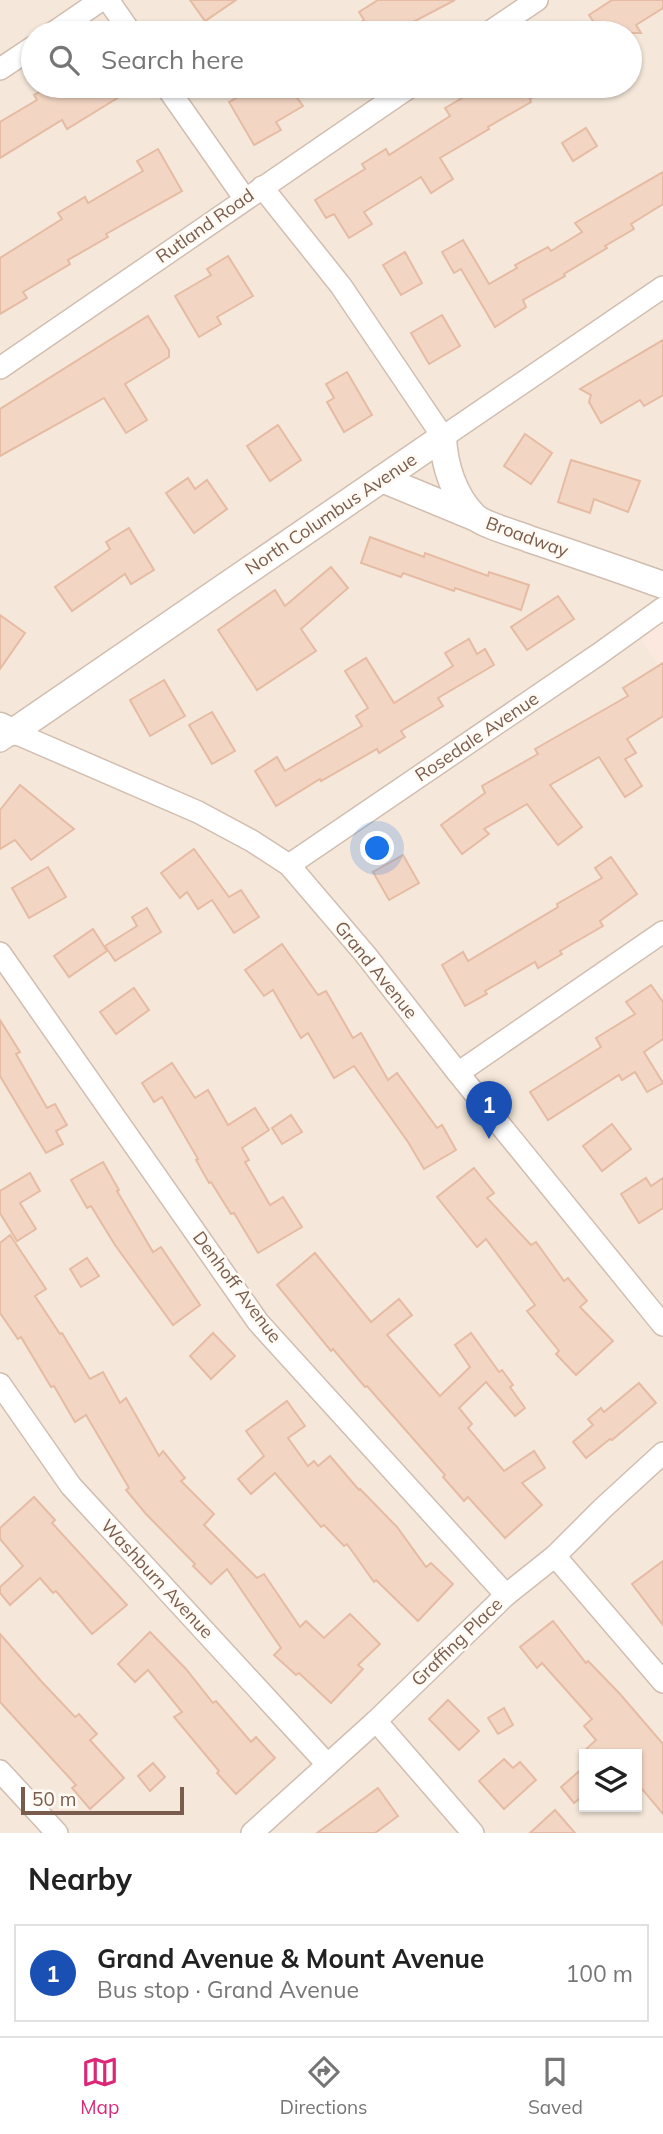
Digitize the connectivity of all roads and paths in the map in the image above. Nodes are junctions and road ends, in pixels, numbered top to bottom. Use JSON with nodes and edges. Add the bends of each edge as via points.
{"nodes":[{"id":1,"x":101,"y":0,"type":"edge"},
{"id":2,"x":108,"y":0,"type":"edge"},
{"id":3,"x":537,"y":0,"type":"edge"},
{"id":4,"x":70,"y":21,"type":"edge"},
{"id":5,"x":123,"y":21,"type":"edge"},
{"id":6,"x":506,"y":21,"type":"edge"},
{"id":7,"x":21,"y":55,"type":"edge"},
{"id":8,"x":0,"y":69,"type":"edge"},
{"id":9,"x":176,"y":98,"type":"edge"},
{"id":10,"x":393,"y":98,"type":"edge"},
{"id":11,"x":253,"y":193,"type":"junction"},
{"id":12,"x":663,"y":287,"type":"edge"},
{"id":13,"x":0,"y":368,"type":"edge"},
{"id":14,"x":443,"y":437,"type":"junction"},
{"id":15,"x":382,"y":479,"type":"junction"},
{"id":16,"x":475,"y":518,"type":"junction"},
{"id":17,"x":663,"y":585,"type":"edge"},
{"id":18,"x":663,"y":608,"type":"edge"},
{"id":19,"x":4,"y":733,"type":"edge"},
{"id":20,"x":289,"y":864,"type":"junction"},
{"id":21,"x":663,"y":932,"type":"edge"},
{"id":22,"x":0,"y":953,"type":"edge"},
{"id":23,"x":458,"y":1073,"type":"junction"},
{"id":24,"x":663,"y":1325,"type":"edge"},
{"id":25,"x":0,"y":1384,"type":"edge"},
{"id":26,"x":663,"y":1453,"type":"edge"},
{"id":27,"x":555,"y":1556,"type":"junction"},
{"id":28,"x":506,"y":1595,"type":"junction"},
{"id":29,"x":663,"y":1682,"type":"edge"},
{"id":30,"x":376,"y":1721,"type":"junction"},
{"id":31,"x":327,"y":1764,"type":"junction"},
{"id":32,"x":0,"y":1771,"type":"edge"},
{"id":33,"x":57,"y":1833,"type":"edge"},
{"id":34,"x":252,"y":1833,"type":"edge"},
{"id":35,"x":473,"y":1833,"type":"edge"}],
"edges":[{"from":1,"to":4,"type":"street"},
{"from":2,"to":5,"type":"street"},
{"from":3,"to":6,"type":"street"},
{"from":7,"to":8,"type":"street"},
{"from":9,"to":11,"type":"street"},
{"from":10,"to":11,"type":"street","name":"Rutland Road"},
{"from":11,"to":13,"type":"street","name":"Rutland Road"},
{"from":11,"to":14,"type":"street","via":[[341,286]]},
{"from":12,"to":14,"type":"street","name":"North Columbus Avenue"},
{"from":14,"to":15,"type":"street","name":"North Columbus Avenue"},
{"from":14,"to":16,"type":"street","name":"Broadway","via":[[450,476]]},
{"from":15,"to":16,"type":"street"},
{"from":15,"to":19,"type":"street","name":"North Columbus Avenue"},
{"from":16,"to":17,"type":"street","name":"Broadway"},
{"from":18,"to":20,"type":"street","name":"Rosedale Avenue"},
{"from":19,"to":20,"type":"street","name":"Grand Avenue","via":[[198,813]]},
{"from":20,"to":23,"type":"street","name":"Grand Avenue"},
{"from":21,"to":23,"type":"street"},
{"from":22,"to":28,"type":"street","name":"Denhoff Avenue","via":[[258,1322]]},
{"from":23,"to":24,"type":"street","name":"Grand Avenue"},
{"from":25,"to":31,"type":"street","name":"Washburn Avenue","via":[[71,1486]]},
{"from":26,"to":27,"type":"street","name":"Graffing Place"},
{"from":27,"to":28,"type":"street","name":"Graffing Place"},
{"from":27,"to":29,"type":"street"},
{"from":28,"to":30,"type":"street","name":"Graffing Place"},
{"from":30,"to":31,"type":"street","name":"Graffing Place"},
{"from":30,"to":35,"type":"street"},
{"from":31,"to":34,"type":"street","name":"Graffing Place"},
{"from":32,"to":33,"type":"street"}]}
